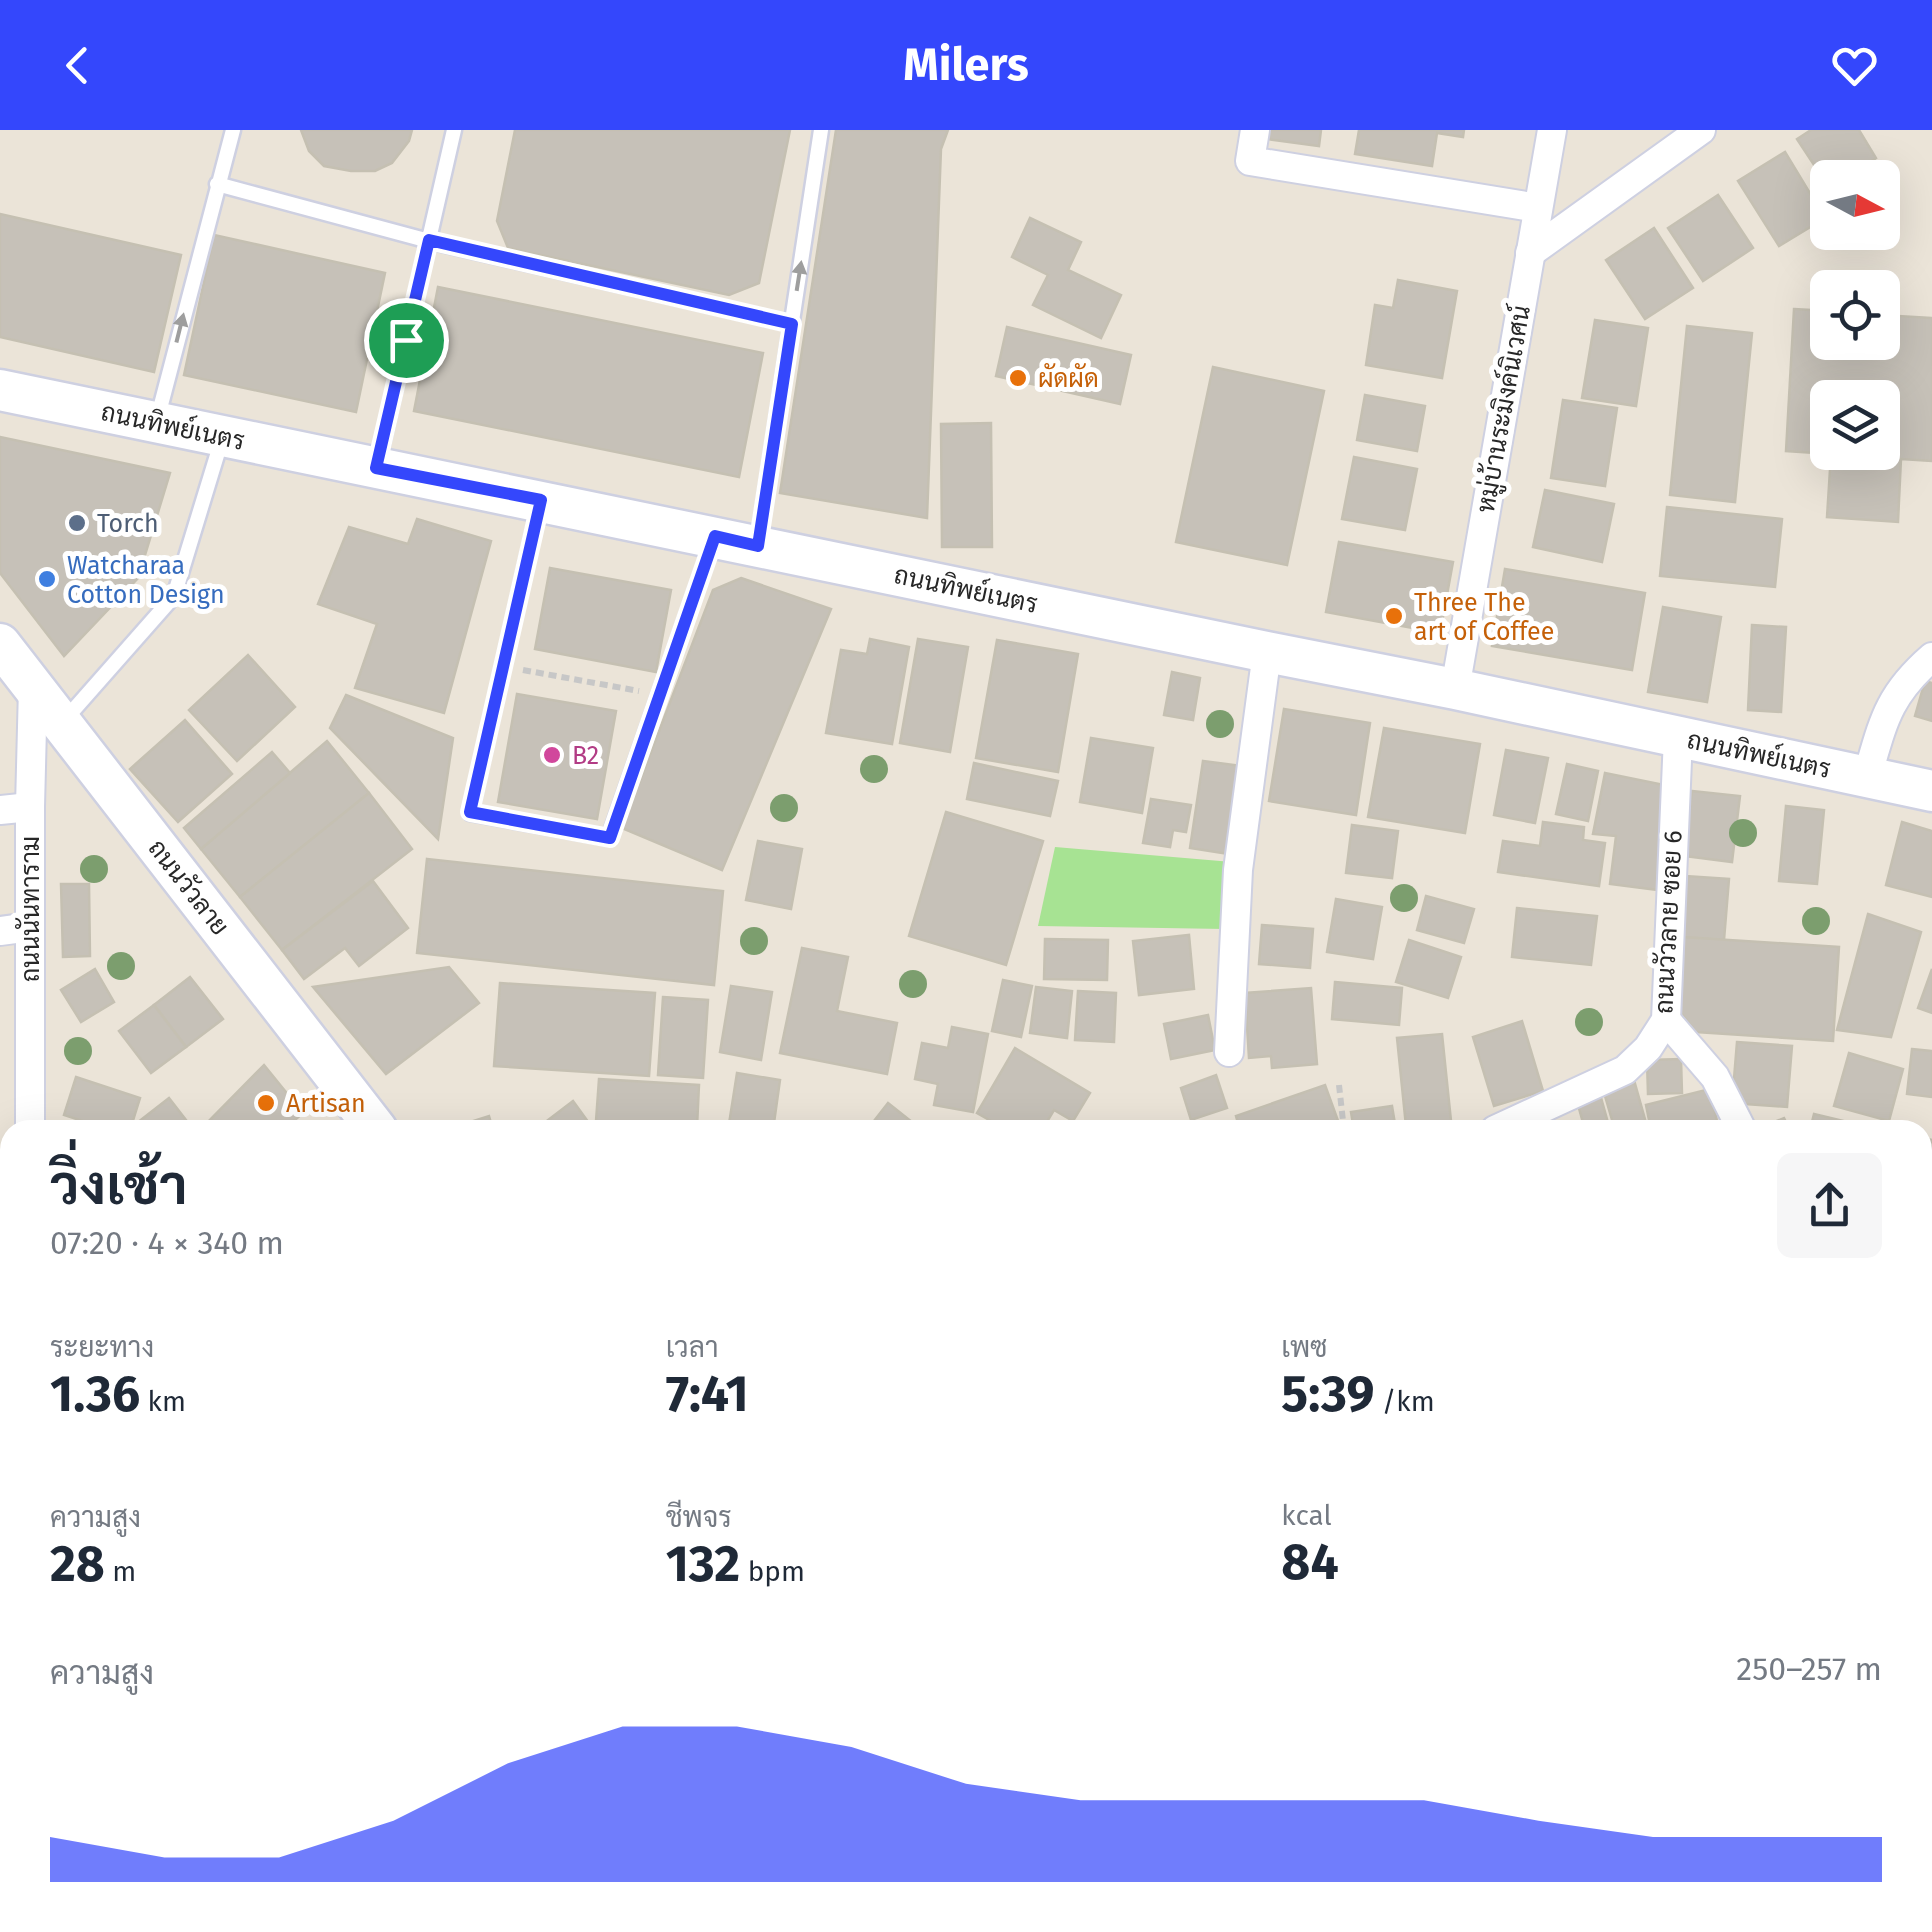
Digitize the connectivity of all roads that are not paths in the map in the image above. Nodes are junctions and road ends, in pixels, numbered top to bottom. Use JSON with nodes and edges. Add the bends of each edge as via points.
{"nodes":[{"id":1,"x":232,"y":130,"type":"edge"},
{"id":2,"x":454,"y":130,"type":"edge"},
{"id":3,"x":821,"y":130,"type":"edge"},
{"id":4,"x":1255,"y":130,"type":"edge"},
{"id":5,"x":1552,"y":130,"type":"edge"},
{"id":6,"x":1701,"y":130,"type":"edge"},
{"id":7,"x":217,"y":184,"type":"junction"},
{"id":8,"x":1538,"y":208,"type":"junction"},
{"id":9,"x":429,"y":240,"type":"junction"},
{"id":10,"x":1530,"y":253,"type":"junction"},
{"id":11,"x":792,"y":324,"type":"junction"},
{"id":12,"x":0,"y":390,"type":"edge"},
{"id":13,"x":156,"y":423,"type":"junction"},
{"id":14,"x":223,"y":437,"type":"junction"},
{"id":15,"x":376,"y":468,"type":"junction"},
{"id":16,"x":541,"y":500,"type":"junction"},
{"id":17,"x":715,"y":536,"type":"junction"},
{"id":18,"x":758,"y":546,"type":"junction"},
{"id":19,"x":0,"y":644,"type":"edge"},
{"id":20,"x":1267,"y":652,"type":"junction"},
{"id":21,"x":1932,"y":657,"type":"edge"},
{"id":22,"x":33,"y":687,"type":"junction"},
{"id":23,"x":1455,"y":689,"type":"junction"},
{"id":24,"x":62,"y":724,"type":"junction"},
{"id":25,"x":1678,"y":737,"type":"junction"},
{"id":26,"x":1867,"y":777,"type":"junction"},
{"id":27,"x":1932,"y":791,"type":"edge"},
{"id":28,"x":30,"y":807,"type":"junction"},
{"id":29,"x":0,"y":810,"type":"edge"},
{"id":30,"x":30,"y":928,"type":"junction"},
{"id":31,"x":0,"y":931,"type":"edge"},
{"id":32,"x":1666,"y":1020,"type":"junction"},
{"id":33,"x":1229,"y":1052,"type":"dead end"},
{"id":34,"x":30,"y":1120,"type":"edge"},
{"id":35,"x":370,"y":1120,"type":"edge"},
{"id":36,"x":1517,"y":1120,"type":"edge"},
{"id":37,"x":1737,"y":1120,"type":"edge"}],
"edges":[{"from":1,"to":7,"type":"lane"},
{"from":2,"to":9,"type":"lane"},
{"from":11,"to":3,"type":"lane","one_way":true},
{"from":4,"to":8,"type":"street","via":[[1250,161]]},
{"from":5,"to":8,"type":"street","name":"หมู่บ้านระมิงค์นิเวศน์"},
{"from":6,"to":10,"type":"street"},
{"from":7,"to":9,"type":"lane"},
{"from":13,"to":7,"type":"lane","one_way":true},
{"from":8,"to":10,"type":"street","name":"หมู่บ้านระมิงค์นิเวศน์"},
{"from":9,"to":11,"type":"lane"},
{"from":9,"to":15,"type":"lane"},
{"from":10,"to":23,"type":"street","name":"หมู่บ้านระมิงค์นิเวศน์"},
{"from":11,"to":18,"type":"lane"},
{"from":12,"to":13,"type":"main road","name":"ถนนทิพย์เนตร"},
{"from":13,"to":14,"type":"main road","name":"ถนนทิพย์เนตร"},
{"from":14,"to":15,"type":"main road","name":"ถนนทิพย์เนตร"},
{"from":14,"to":24,"type":"lane","via":[[174,596]]},
{"from":15,"to":16,"type":"main road","name":"ถนนทิพย์เนตร"},
{"from":16,"to":17,"type":"main road","name":"ถนนทิพย์เนตร"},
{"from":16,"to":17,"type":"lane","via":[[470,812],[610,838]]},
{"from":17,"to":18,"type":"main road","name":"ถนนทิพย์เนตร"},
{"from":18,"to":20,"type":"main road","name":"ถนนทิพย์เนตร"},
{"from":19,"to":22,"type":"main road","name":"ถนนวัวลาย"},
{"from":20,"to":23,"type":"main road","name":"ถนนทิพย์เนตร"},
{"from":20,"to":33,"type":"street","via":[[1238,870]]},
{"from":21,"to":26,"type":"street","via":[[1886,714]]},
{"from":22,"to":24,"type":"main road","name":"ถนนวัวลาย"},
{"from":22,"to":28,"type":"street","name":"ถนนนันทาราม"},
{"from":23,"to":25,"type":"main road","name":"ถนนทิพย์เนตร"},
{"from":24,"to":35,"type":"main road","name":"ถนนวัวลาย"},
{"from":25,"to":26,"type":"main road","name":"ถนนทิพย์เนตร"},
{"from":25,"to":32,"type":"street","name":"ถนนวัวลาย ซอย 6"},
{"from":26,"to":27,"type":"main road","name":"ถนนทิพย์เนตร"},
{"from":28,"to":29,"type":"street"},
{"from":28,"to":30,"type":"street","name":"ถนนนันทาราม"},
{"from":30,"to":31,"type":"street"},
{"from":30,"to":34,"type":"street","name":"ถนนนันทาราม"},
{"from":32,"to":36,"type":"street","name":"ถนนวัวลาย ซอย 6","via":[[1626,1070]]},
{"from":32,"to":37,"type":"street","via":[[1715,1076]]}]}
